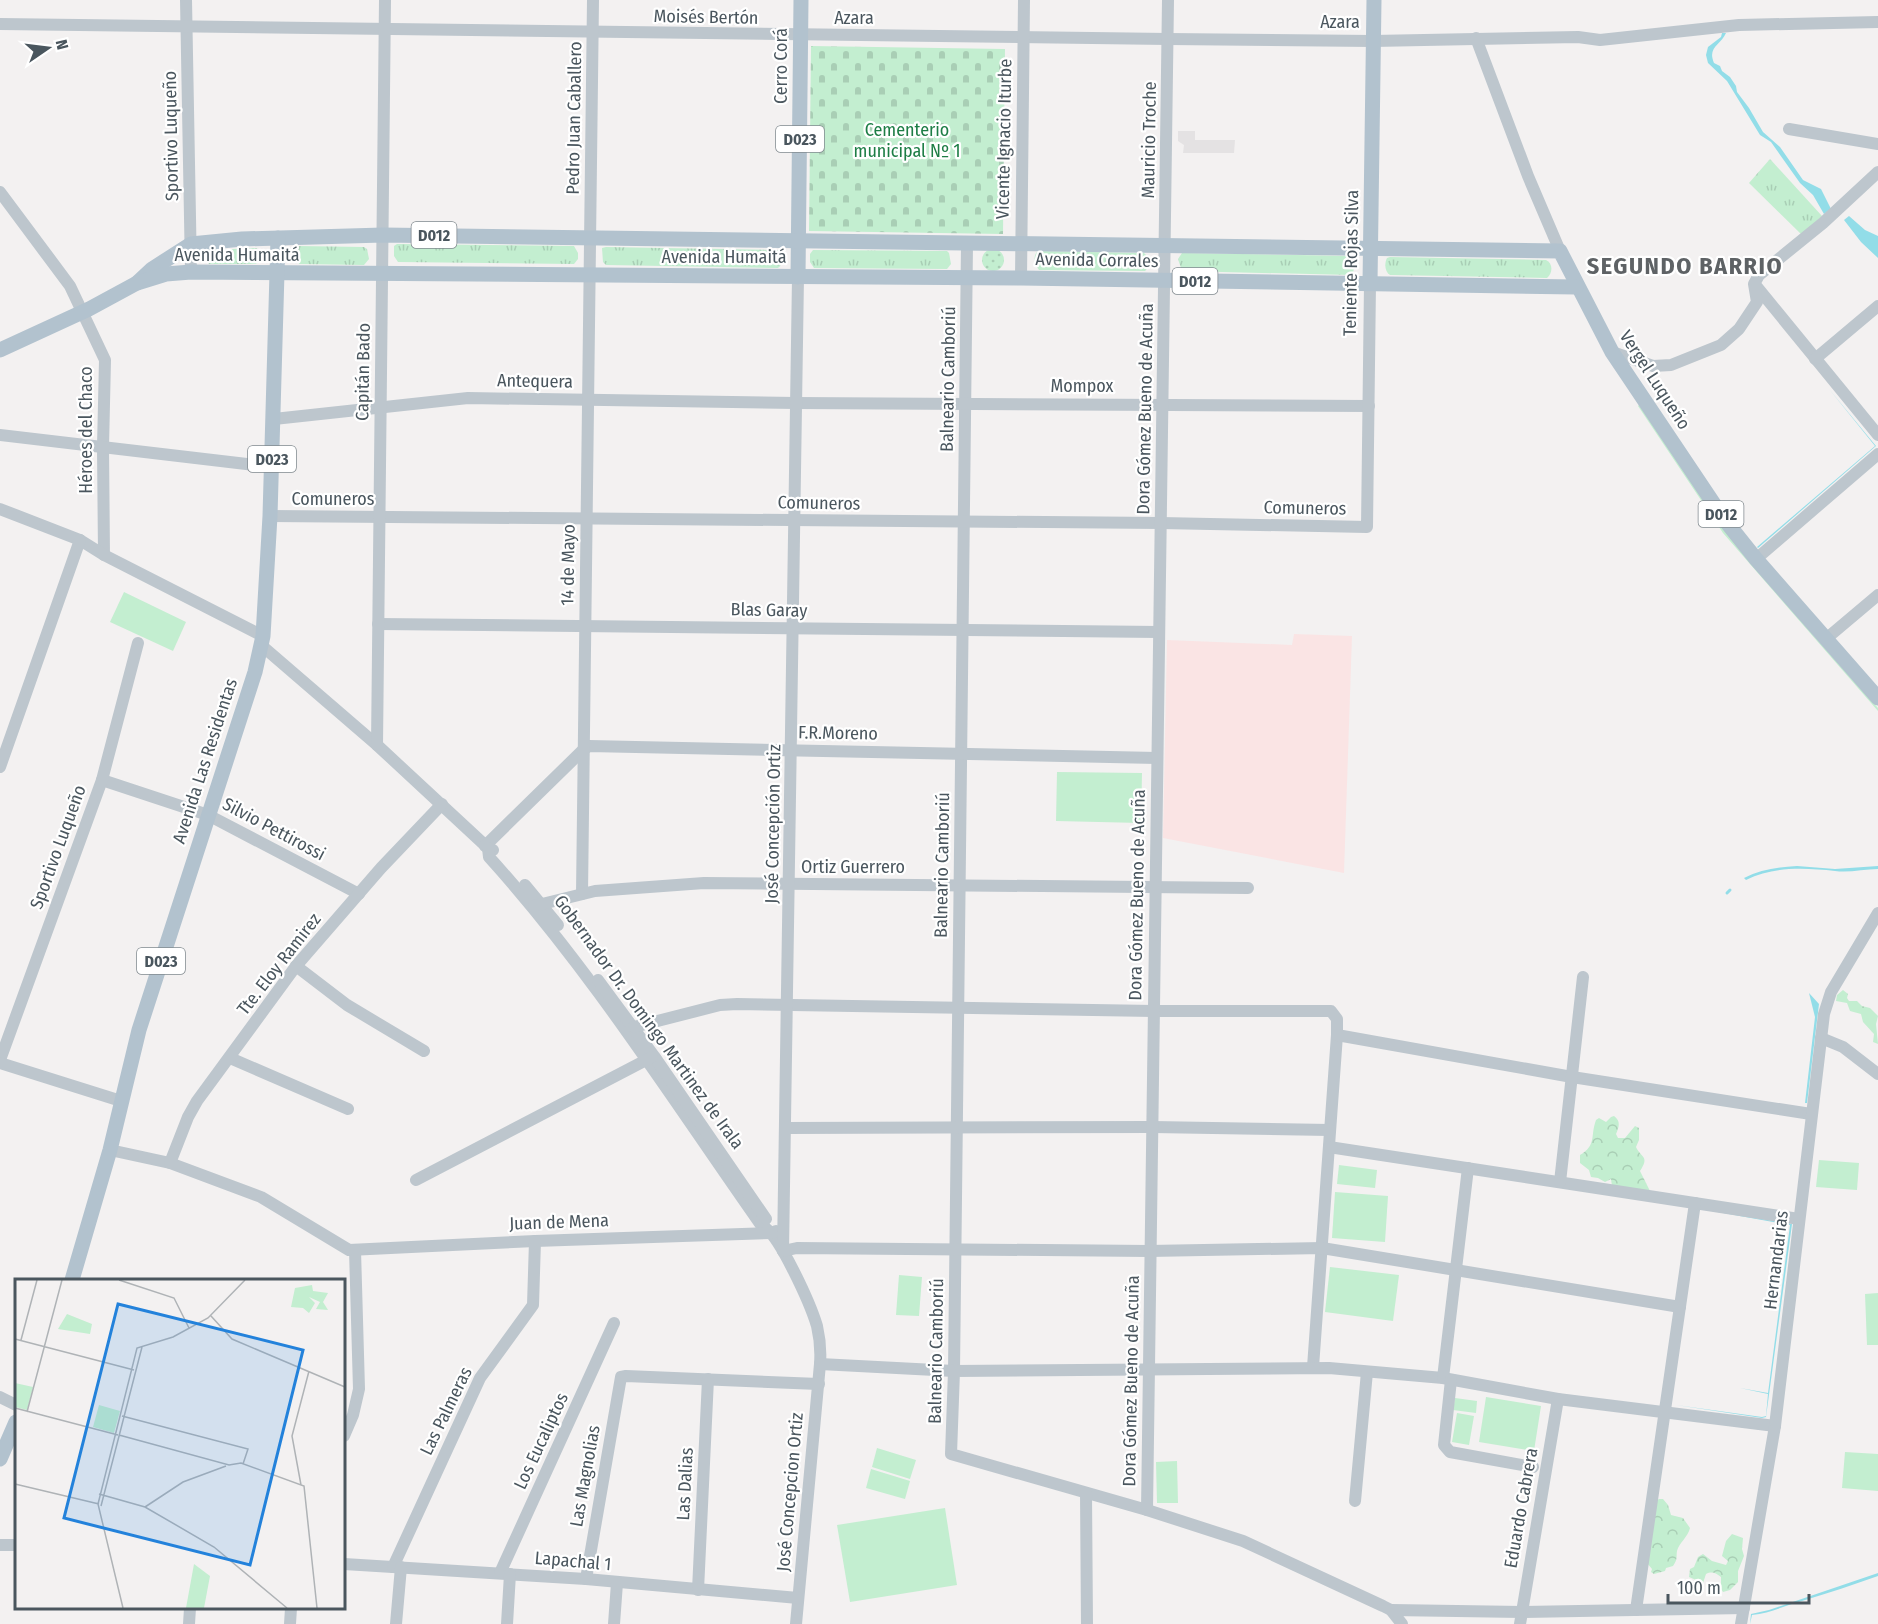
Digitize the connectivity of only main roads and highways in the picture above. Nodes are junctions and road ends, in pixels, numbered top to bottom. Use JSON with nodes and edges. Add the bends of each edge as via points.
{"nodes":[{"id":1,"x":801,"y":0,"type":"edge"},
{"id":2,"x":1374,"y":0,"type":"edge"},
{"id":3,"x":278,"y":238,"type":"junction"},
{"id":4,"x":799,"y":242,"type":"junction"},
{"id":5,"x":1371,"y":248,"type":"junction"},
{"id":6,"x":1560,"y":251,"type":"joint"},
{"id":7,"x":278,"y":274,"type":"junction"},
{"id":8,"x":798,"y":277,"type":"junction"},
{"id":9,"x":137,"y":283,"type":"junction"},
{"id":10,"x":1370,"y":283,"type":"junction"},
{"id":11,"x":1576,"y":287,"type":"junction"},
{"id":12,"x":0,"y":350,"type":"edge"},
{"id":13,"x":1878,"y":698,"type":"edge"},
{"id":14,"x":73,"y":1279,"type":"edge"},
{"id":15,"x":15,"y":1424,"type":"edge"},
{"id":16,"x":0,"y":1459,"type":"edge"}],
"edges":[{"from":1,"to":4,"type":"main road","name":"Cerro Corá","number":"D023"},
{"from":2,"to":5,"type":"main road","name":"Teniente Rojas Silva"},
{"from":3,"to":4,"type":"main road","name":"Avenida Humaitá","number":"D012","via":[[383,235]]},
{"from":3,"to":7,"type":"main road","name":"Avenida Las Residentas","number":"D023"},
{"from":3,"to":9,"type":"main road","name":"Avenida Humaitá","number":"D012","via":[[191,244]]},
{"from":4,"to":5,"type":"main road","name":"Avenida Corrales","number":"D012"},
{"from":4,"to":8,"type":"main road","name":"Cerro Corá","number":"D023"},
{"from":5,"to":6,"type":"main road","name":"Avenida Corrales","number":"D012"},
{"from":5,"to":10,"type":"main road","name":"Teniente Rojas Silva"},
{"from":6,"to":11,"type":"main road","name":"Vergel Luqueño","number":"D012"},
{"from":7,"to":8,"type":"main road","name":"Avenida Humaitá","number":"D012"},
{"from":7,"to":9,"type":"main road","name":"Avenida Humaitá","number":"D012","via":[[191,272],[166,274]]},
{"from":7,"to":14,"type":"main road","name":"Avenida Las Residentas","number":"D023","via":[[262,640],[139,1030]]},
{"from":8,"to":10,"type":"main road","name":"Avenida Corrales","number":"D012"},
{"from":9,"to":12,"type":"main road","number":"D012"},
{"from":10,"to":11,"type":"main road","name":"Avenida Corrales","number":"D012"},
{"from":11,"to":13,"type":"main road","name":"Vergel Luqueño","number":"D012","via":[[1612,352],[1724,519]]},
{"from":15,"to":16,"type":"main road"}]}
